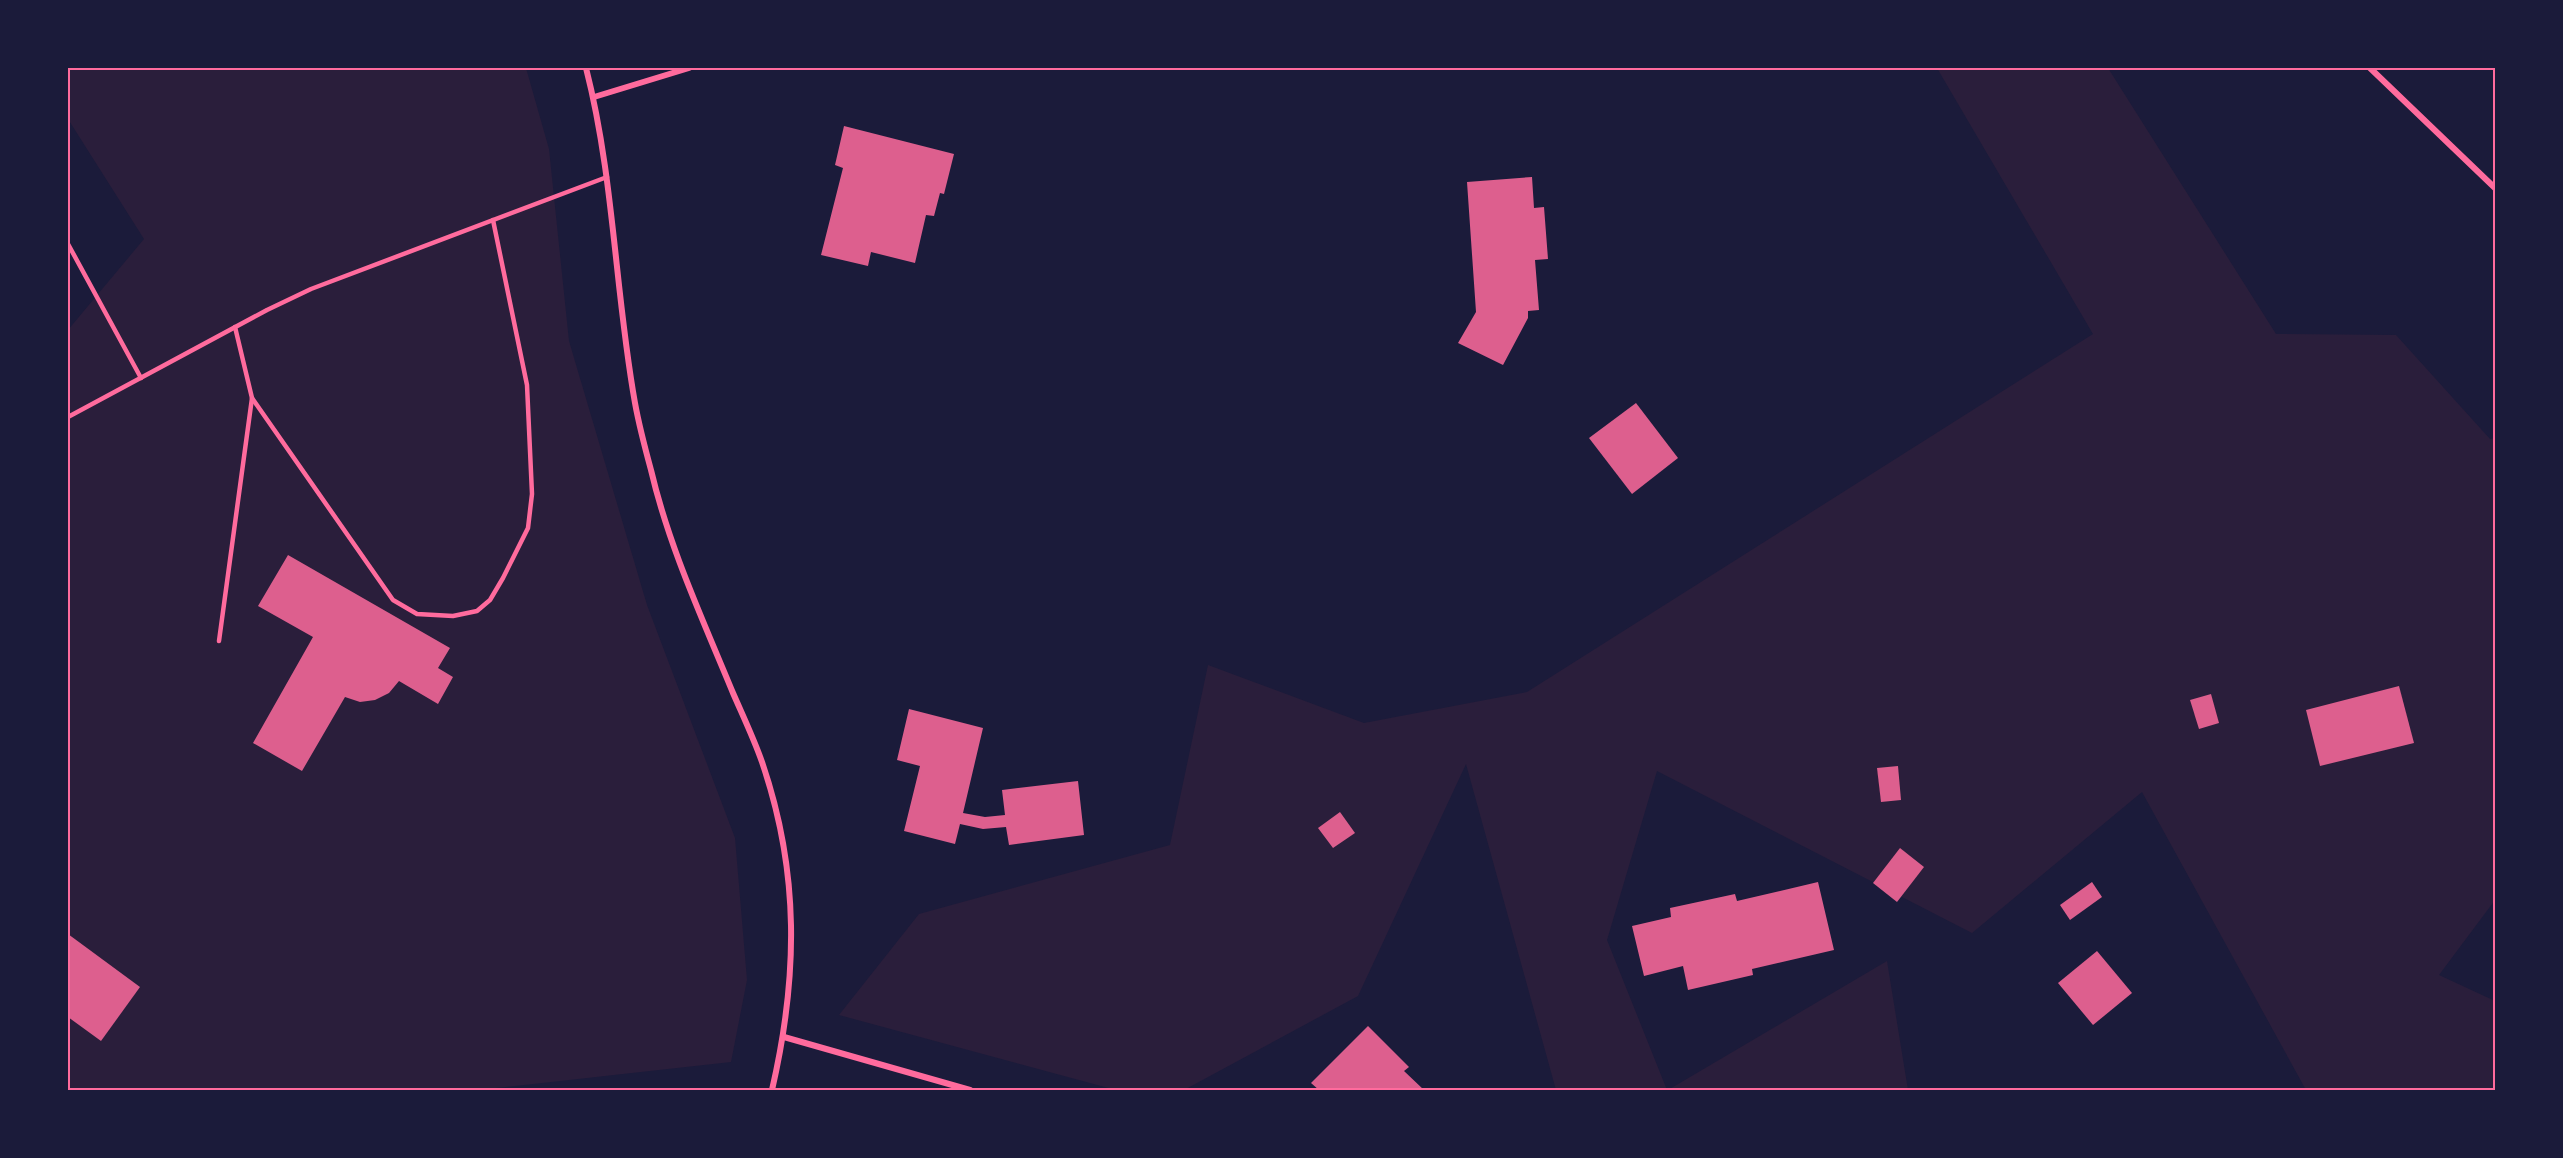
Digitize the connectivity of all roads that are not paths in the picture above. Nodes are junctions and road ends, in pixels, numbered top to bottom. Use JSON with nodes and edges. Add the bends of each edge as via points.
{"nodes":[{"id":1,"x":586,"y":68,"type":"edge"},
{"id":2,"x":690,"y":68,"type":"edge"},
{"id":3,"x":2370,"y":68,"type":"edge"},
{"id":4,"x":594,"y":97,"type":"junction"},
{"id":5,"x":607,"y":177,"type":"junction"},
{"id":6,"x":2496,"y":189,"type":"edge"},
{"id":7,"x":493,"y":220,"type":"junction"},
{"id":8,"x":68,"y":244,"type":"edge"},
{"id":9,"x":235,"y":327,"type":"junction"},
{"id":10,"x":141,"y":378,"type":"junction"},
{"id":11,"x":252,"y":398,"type":"junction"},
{"id":12,"x":68,"y":417,"type":"edge"},
{"id":13,"x":219,"y":641,"type":"dead end"},
{"id":14,"x":784,"y":1037,"type":"junction"},
{"id":15,"x":772,"y":1090,"type":"edge"},
{"id":16,"x":970,"y":1090,"type":"edge"}],
"edges":[{"from":1,"to":4,"type":"street"},
{"from":2,"to":4,"type":"street"},
{"from":3,"to":6,"type":"street"},
{"from":4,"to":5,"type":"street"},
{"from":5,"to":7,"type":"lane"},
{"from":5,"to":14,"type":"street","via":[[635,403],[655,488],[682,572],[762,761],[781,831],[791,903],[791,977]]},
{"from":7,"to":9,"type":"lane","via":[[311,289]]},
{"from":7,"to":11,"type":"lane","via":[[527,385],[532,494],[528,528],[490,600],[477,611],[453,616],[417,614],[393,600]]},
{"from":8,"to":10,"type":"lane"},
{"from":9,"to":10,"type":"lane"},
{"from":9,"to":11,"type":"lane"},
{"from":10,"to":12,"type":"lane"},
{"from":11,"to":13,"type":"lane"},
{"from":14,"to":15,"type":"street"},
{"from":14,"to":16,"type":"street"}]}
